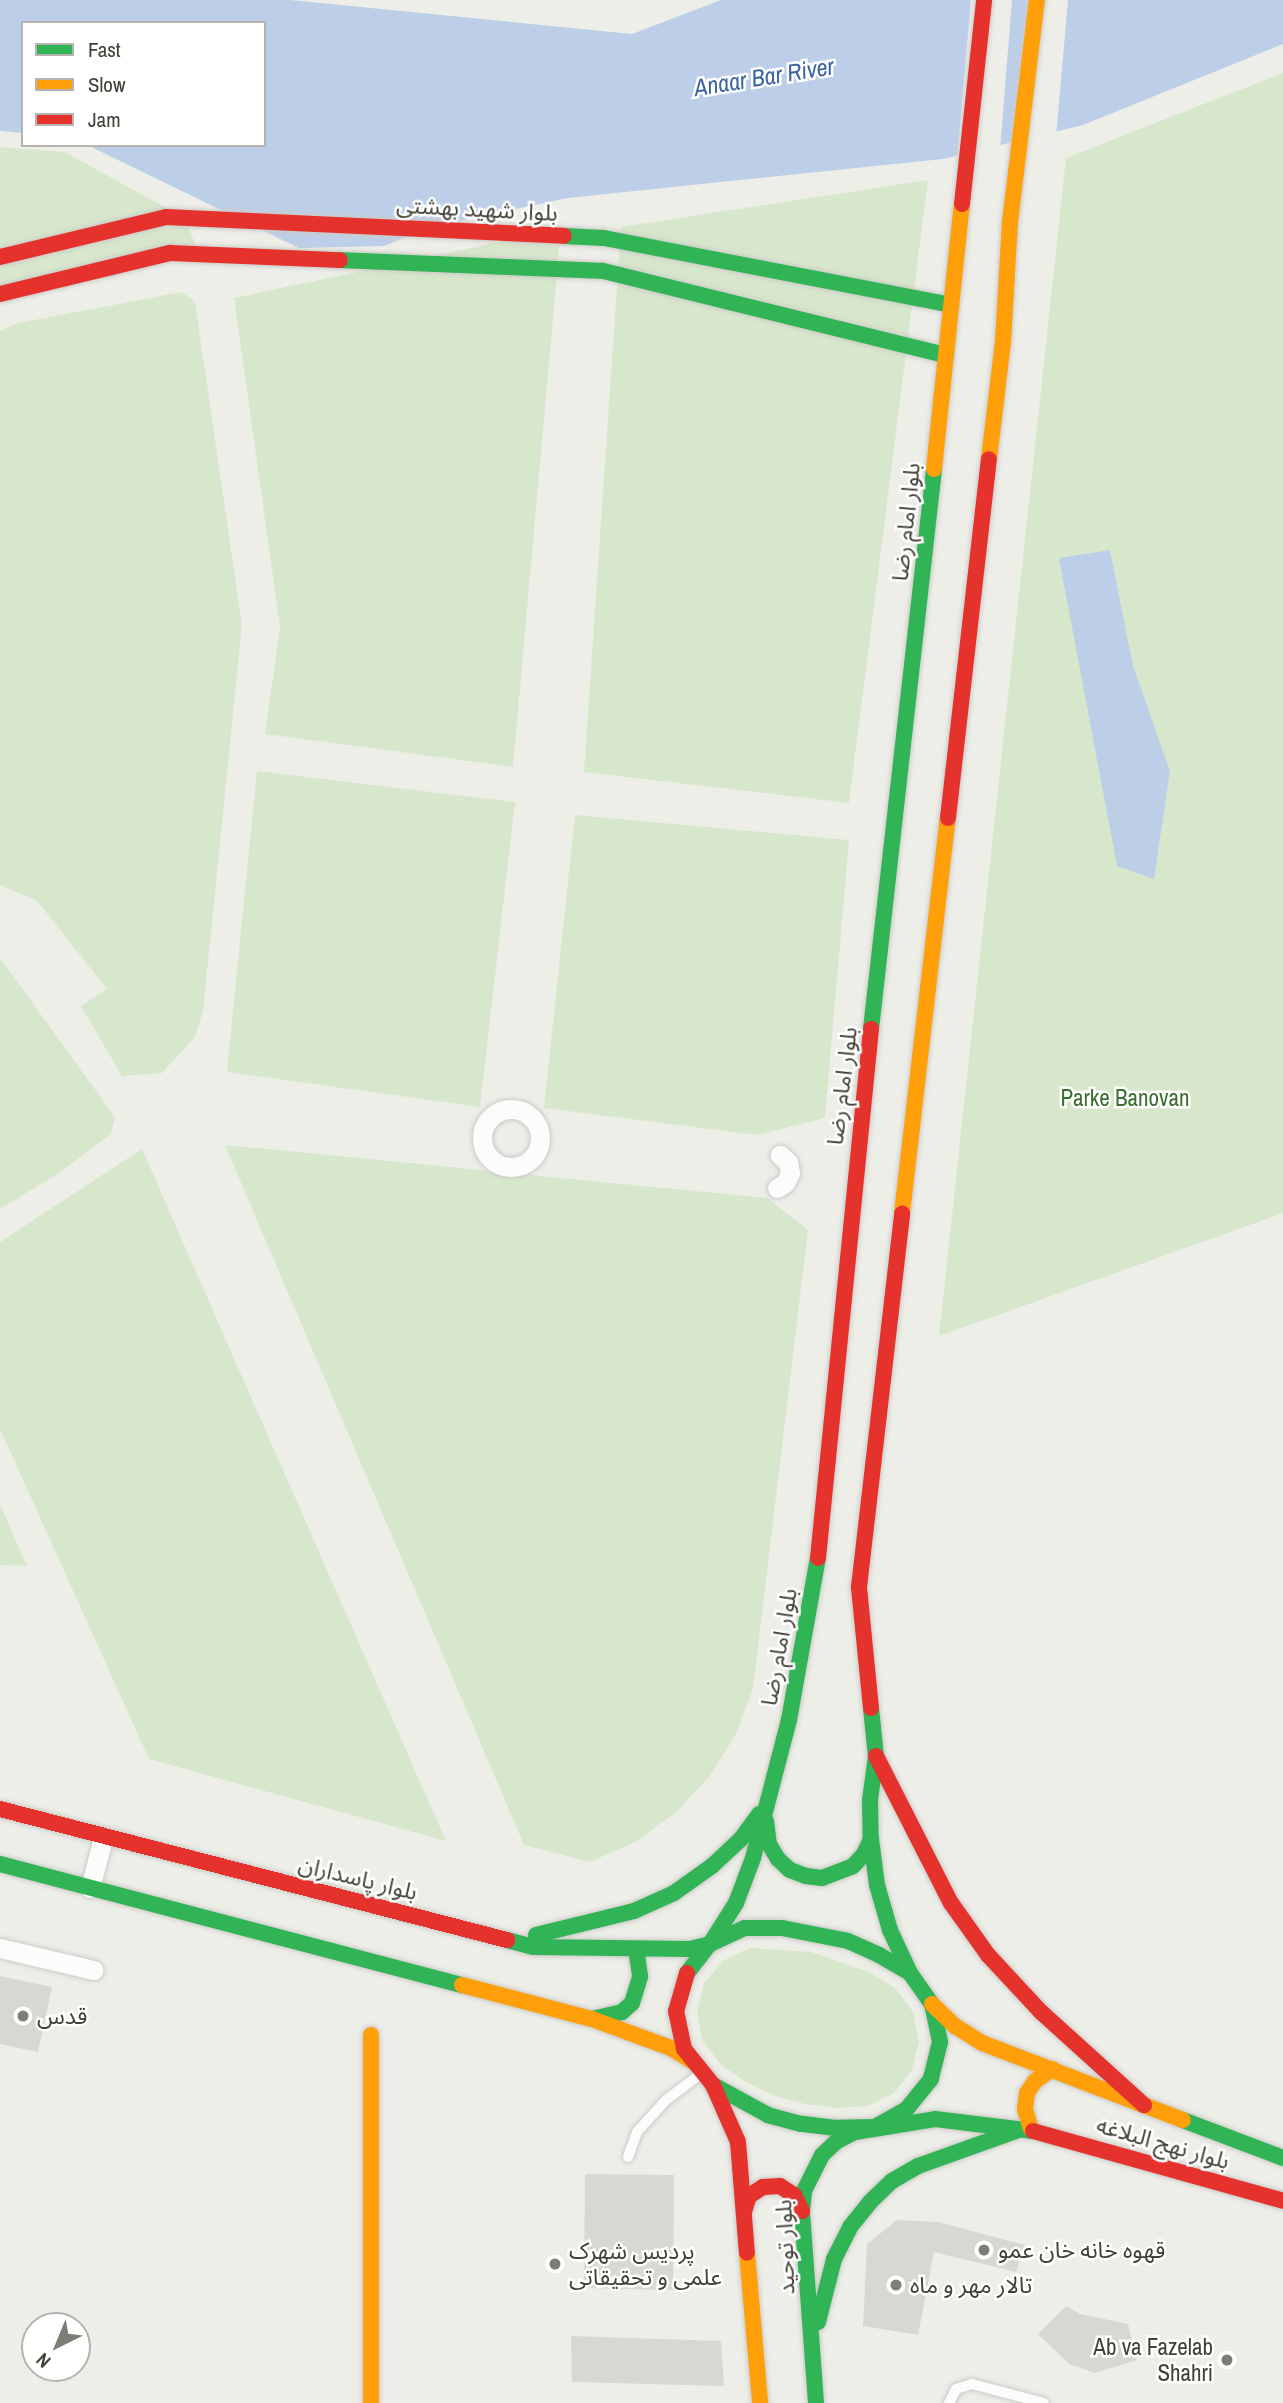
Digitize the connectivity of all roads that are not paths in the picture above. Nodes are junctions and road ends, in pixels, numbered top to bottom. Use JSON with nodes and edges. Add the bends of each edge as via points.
{"nodes":[{"id":1,"x":984,"y":0,"type":"edge"},
{"id":2,"x":1037,"y":0,"type":"edge"},
{"id":3,"x":0,"y":257,"type":"edge"},
{"id":4,"x":0,"y":294,"type":"edge"},
{"id":5,"x":951,"y":305,"type":"junction"},
{"id":6,"x":946,"y":355,"type":"junction"},
{"id":7,"x":780,"y":1155,"type":"dead end"},
{"id":8,"x":777,"y":1188,"type":"dead end"},
{"id":9,"x":876,"y":1756,"type":"junction"},
{"id":10,"x":769,"y":1805,"type":"junction"},
{"id":11,"x":0,"y":1809,"type":"edge"},
{"id":12,"x":103,"y":1838,"type":"junction"},
{"id":13,"x":871,"y":1839,"type":"junction"},
{"id":14,"x":0,"y":1864,"type":"edge"},
{"id":15,"x":90,"y":1888,"type":"junction"},
{"id":16,"x":510,"y":1940,"type":"junction"},
{"id":17,"x":710,"y":1944,"type":"junction"},
{"id":18,"x":0,"y":1948,"type":"edge"},
{"id":19,"x":636,"y":1949,"type":"junction"},
{"id":20,"x":93,"y":1970,"type":"dead end"},
{"id":21,"x":910,"y":1973,"type":"junction"},
{"id":22,"x":932,"y":2004,"type":"junction"},
{"id":23,"x":592,"y":2019,"type":"junction"},
{"id":24,"x":371,"y":2035,"type":"dead end"},
{"id":25,"x":1052,"y":2069,"type":"junction"},
{"id":26,"x":703,"y":2074,"type":"junction"},
{"id":27,"x":1144,"y":2105,"type":"junction"},
{"id":28,"x":875,"y":2127,"type":"junction"},
{"id":29,"x":1027,"y":2129,"type":"junction"},
{"id":30,"x":628,"y":2157,"type":"dead end"},
{"id":31,"x":1283,"y":2158,"type":"edge"},
{"id":32,"x":1283,"y":2201,"type":"edge"},
{"id":33,"x":802,"y":2211,"type":"junction"},
{"id":34,"x":744,"y":2212,"type":"junction"},
{"id":35,"x":813,"y":2348,"type":"junction"},
{"id":36,"x":371,"y":2403,"type":"edge"},
{"id":37,"x":760,"y":2403,"type":"edge"},
{"id":38,"x":816,"y":2403,"type":"edge"},
{"id":39,"x":949,"y":2403,"type":"edge"},
{"id":40,"x":1044,"y":2403,"type":"edge"}],
"edges":[{"from":1,"to":5,"type":"main road","name":"بلوار امام رضا"},
{"from":2,"to":9,"type":"main road","via":[[1010,222],[1003,342],[859,1587]]},
{"from":3,"to":5,"type":"main road","name":"بلوار شهید بهشتی","via":[[166,217],[594,237]]},
{"from":4,"to":6,"type":"main road","via":[[170,253],[603,271]]},
{"from":5,"to":6,"type":"main road","name":"بلوار امام رضا"},
{"from":6,"to":10,"type":"main road","name":"بلوار امام رضا","via":[[897,827],[861,1109],[817,1567]]},
{"from":7,"to":8,"type":"street","via":[[788,1162],[790,1173],[786,1183]]},
{"from":9,"to":13,"type":"main road"},
{"from":9,"to":27,"type":"main road","via":[[951,1903],[988,1955],[1051,2022]]},
{"from":10,"to":13,"type":"main road","via":[[765,1828],[778,1859],[806,1876],[822,1878],[846,1870],[864,1854]]},
{"from":10,"to":16,"type":"main road","via":[[712,1866],[674,1893],[567,1930]]},
{"from":10,"to":17,"type":"main road","name":"بلوار امام رضا","via":[[736,1903]]},
{"from":11,"to":12,"type":"main road","name":"بلوار پاسداران"},
{"from":12,"to":15,"type":"street"},
{"from":12,"to":16,"type":"main road","name":"بلوار پاسداران"},
{"from":13,"to":21,"type":"main road","via":[[884,1908]]},
{"from":14,"to":15,"type":"main road"},
{"from":15,"to":23,"type":"main road"},
{"from":16,"to":19,"type":"main road","name":"بلوار پاسداران","via":[[533,1947]]},
{"from":17,"to":19,"type":"main road","name":"بلوار پاسداران","via":[[690,1949]]},
{"from":17,"to":21,"type":"main road","via":[[745,1928],[782,1928],[848,1941]]},
{"from":17,"to":26,"type":"main road","via":[[686,1974],[676,2011],[684,2049]]},
{"from":18,"to":20,"type":"street"},
{"from":19,"to":23,"type":"main road","via":[[640,1976],[632,2003],[622,2012]]},
{"from":21,"to":22,"type":"main road"},
{"from":22,"to":25,"type":"main road","name":"بلوار نهج البلاغه","via":[[982,2043]]},
{"from":22,"to":28,"type":"main road","via":[[940,2042],[931,2079],[907,2109]]},
{"from":23,"to":26,"type":"main road","via":[[671,2048]]},
{"from":24,"to":36,"type":"main road"},
{"from":25,"to":27,"type":"main road","name":"بلوار نهج البلاغه"},
{"from":25,"to":29,"type":"main road","via":[[1027,2093]]},
{"from":26,"to":28,"type":"main road","via":[[768,2115],[836,2128]]},
{"from":26,"to":30,"type":"lane","via":[[666,2100],[637,2132]]},
{"from":26,"to":34,"type":"main road","name":"بلوار توحید","via":[[738,2142]]},
{"from":27,"to":31,"type":"main road","name":"بلوار نهج البلاغه"},
{"from":28,"to":29,"type":"main road","name":"بلوار نهج البلاغه","via":[[935,2119]]},
{"from":28,"to":33,"type":"main road","name":"بلوار توحید","via":[[838,2141],[822,2155],[804,2191]]},
{"from":29,"to":32,"type":"main road","name":"بلوار نهج البلاغه"},
{"from":29,"to":35,"type":"main road","via":[[918,2166],[892,2181],[870,2202],[850,2227],[834,2259]]},
{"from":33,"to":34,"type":"main road","via":[[794,2195],[780,2186],[763,2187],[749,2196]]},
{"from":33,"to":35,"type":"main road","name":"بلوار توحید"},
{"from":34,"to":37,"type":"main road","name":"بلوار توحید"},
{"from":35,"to":38,"type":"main road","name":"بلوار توحید"},
{"from":39,"to":40,"type":"lane","via":[[956,2389],[972,2384]]}]}
